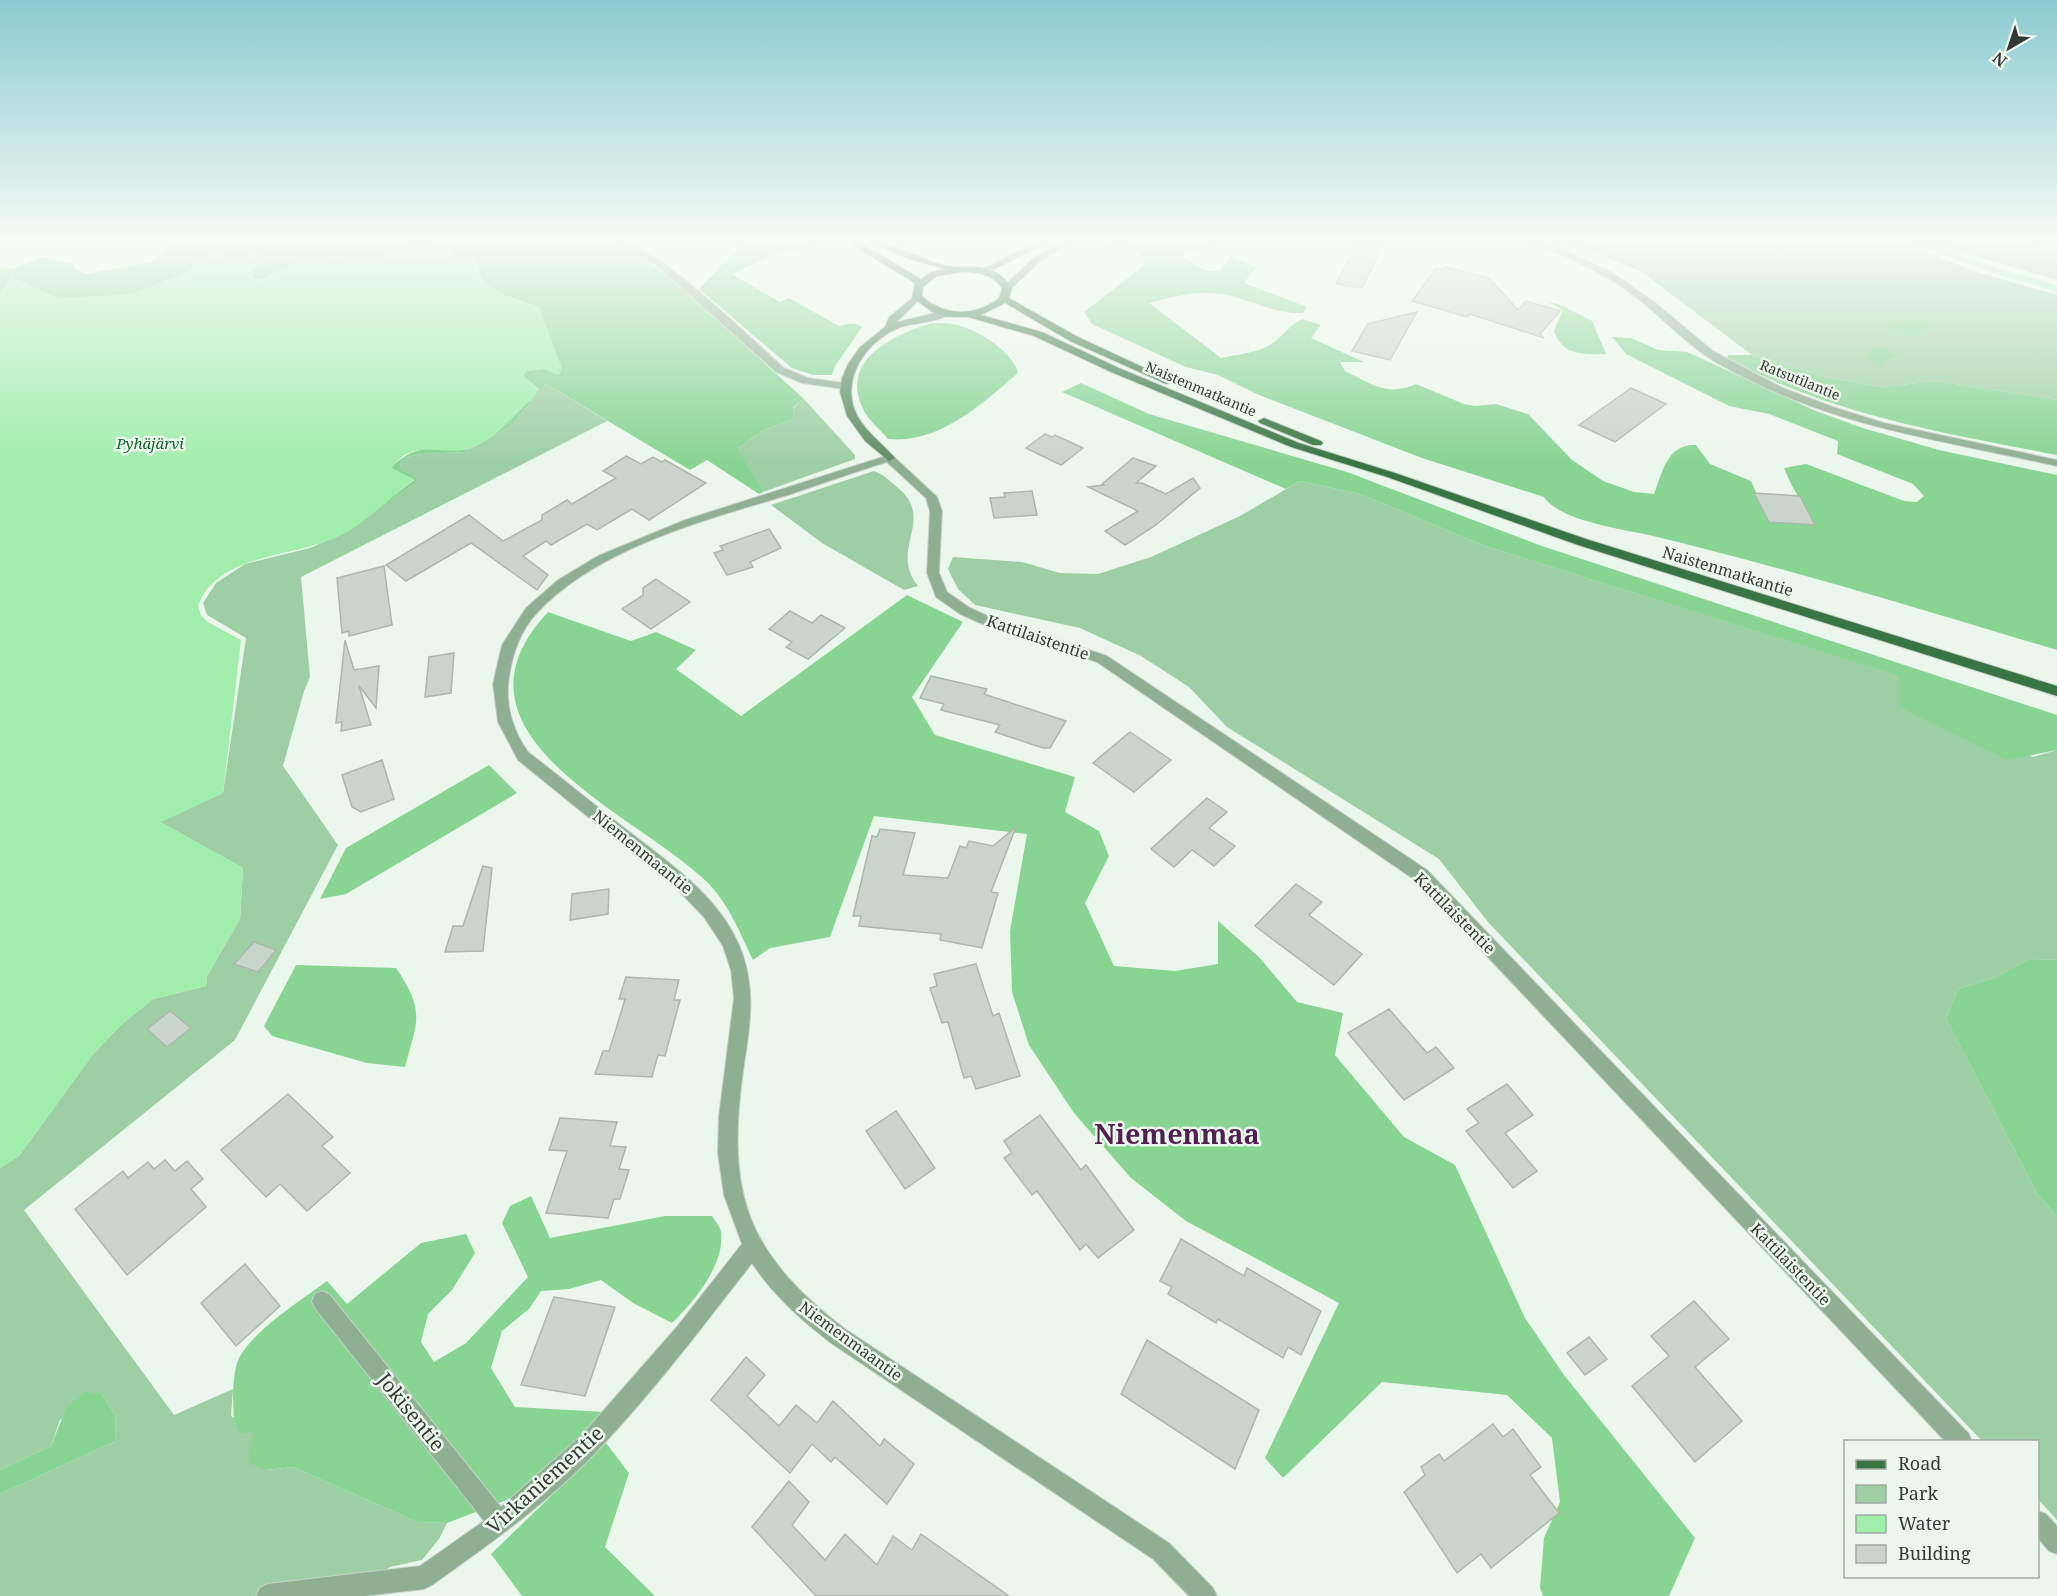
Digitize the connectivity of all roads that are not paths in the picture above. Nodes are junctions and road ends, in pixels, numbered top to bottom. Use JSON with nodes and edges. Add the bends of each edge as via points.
{"nodes":[{"id":1,"x":716,"y":313,"type":"edge"},
{"id":2,"x":899,"y":313,"type":"edge"},
{"id":3,"x":945,"y":313,"type":"edge"},
{"id":4,"x":957,"y":313,"type":"edge"},
{"id":5,"x":1035,"y":313,"type":"edge"},
{"id":6,"x":1661,"y":313,"type":"edge"},
{"id":7,"x":967,"y":314,"type":"joint"},
{"id":8,"x":890,"y":328,"type":"junction"},
{"id":9,"x":844,"y":386,"type":"junction"},
{"id":10,"x":889,"y":458,"type":"junction"},
{"id":11,"x":2057,"y":463,"type":"edge"},
{"id":12,"x":1391,"y":475,"type":"junction"},
{"id":13,"x":2057,"y":691,"type":"edge"},
{"id":14,"x":752,"y":1247,"type":"junction"},
{"id":15,"x":322,"y":1301,"type":"dead end"},
{"id":16,"x":1959,"y":1440,"type":"edge"},
{"id":17,"x":500,"y":1523,"type":"junction"},
{"id":18,"x":2039,"y":1524,"type":"edge"},
{"id":19,"x":2057,"y":1543,"type":"edge"},
{"id":20,"x":268,"y":1596,"type":"edge"},
{"id":21,"x":1205,"y":1596,"type":"edge"}],
"edges":[{"from":1,"to":9,"type":"street","via":[[780,370],[806,381]]},
{"from":2,"to":8,"type":"street"},
{"from":3,"to":8,"type":"street"},
{"from":4,"to":7,"type":"main road"},
{"from":5,"to":12,"type":"main road","name":"Naistenmatkantie","via":[[1074,339]]},
{"from":6,"to":11,"type":"street","name":"Ratsutilantie","via":[[1703,350],[1789,394],[1906,432]]},
{"from":7,"to":12,"type":"main road","name":"Naistenmatkantie","via":[[1038,334],[1295,445]]},
{"from":8,"to":9,"type":"street","via":[[860,352]]},
{"from":9,"to":10,"type":"street","via":[[845,400],[856,425]]},
{"from":10,"to":14,"type":"street","name":"Niemenmaantie","via":[[688,523],[620,550],[573,577],[532,610],[504,656],[500,698],[510,737],[523,756],[701,901],[730,943],[739,964],[743,988],[740,1036],[728,1113],[727,1155],[741,1218]]},
{"from":10,"to":16,"type":"street","name":"Kattilaistentie","via":[[931,497],[936,511],[933,573],[941,594],[985,620],[1102,659],[1421,875]]},
{"from":12,"to":13,"type":"main road","name":"Naistenmatkantie","via":[[1582,542]]},
{"from":14,"to":17,"type":"street","name":"Virkaniementie","via":[[590,1443]]},
{"from":14,"to":21,"type":"street","name":"Niemenmaantie","via":[[799,1305],[838,1336],[1161,1551]]},
{"from":15,"to":17,"type":"street","name":"Jokisentie"},
{"from":17,"to":20,"type":"street","name":"Virkaniementie","via":[[424,1577]]},
{"from":18,"to":19,"type":"street"}]}
